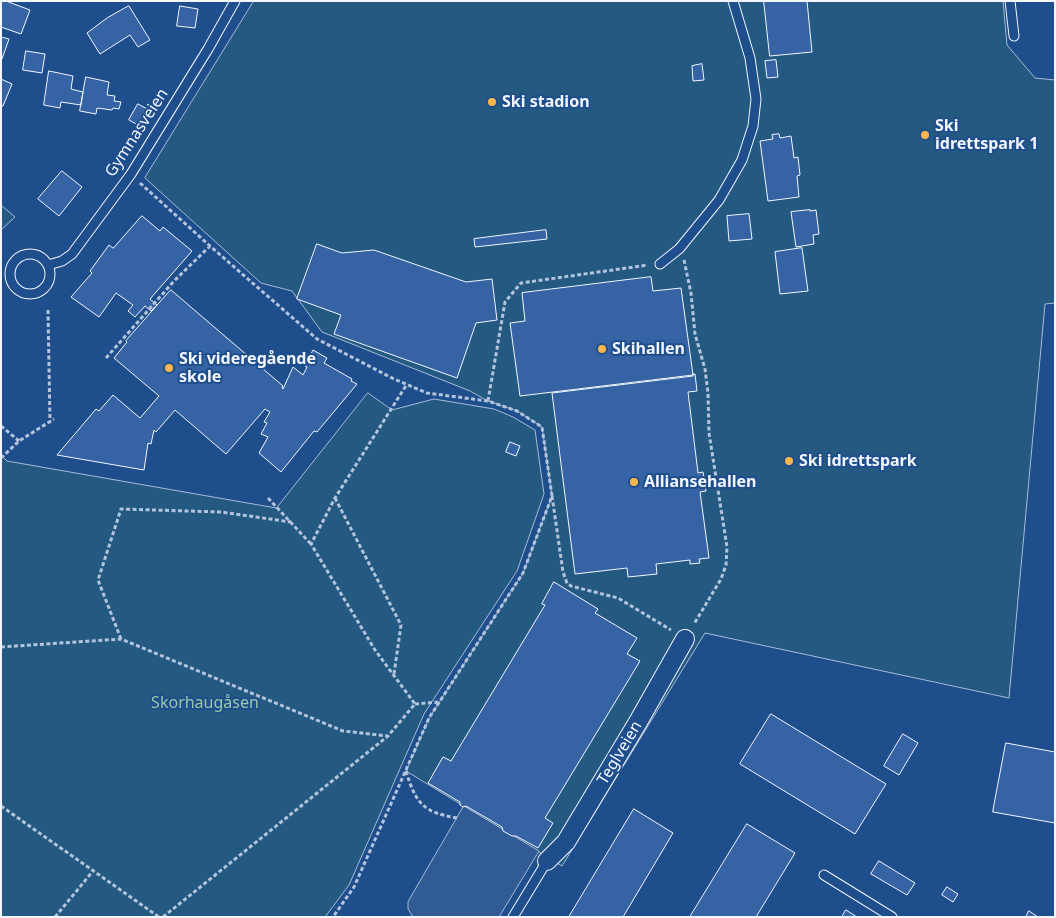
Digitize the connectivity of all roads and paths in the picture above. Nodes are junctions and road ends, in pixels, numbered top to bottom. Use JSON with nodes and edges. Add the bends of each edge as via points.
{"nodes":[{"id":1,"x":235,"y":1,"type":"edge"},
{"id":2,"x":733,"y":1,"type":"edge"},
{"id":3,"x":1010,"y":1,"type":"edge"},
{"id":4,"x":1014,"y":36,"type":"dead end"},
{"id":5,"x":131,"y":174,"type":"junction"},
{"id":6,"x":210,"y":246,"type":"junction"},
{"id":7,"x":679,"y":250,"type":"junction"},
{"id":8,"x":660,"y":264,"type":"joint"},
{"id":9,"x":48,"y":265,"type":"junction"},
{"id":10,"x":48,"y":310,"type":"dead end"},
{"id":11,"x":106,"y":358,"type":"dead end"},
{"id":12,"x":407,"y":384,"type":"junction"},
{"id":13,"x":488,"y":402,"type":"junction"},
{"id":14,"x":54,"y":419,"type":"dead end"},
{"id":15,"x":50,"y":422,"type":"junction"},
{"id":16,"x":1,"y":426,"type":"edge"},
{"id":17,"x":19,"y":441,"type":"junction"},
{"id":18,"x":1,"y":458,"type":"edge"},
{"id":19,"x":552,"y":496,"type":"junction"},
{"id":20,"x":268,"y":498,"type":"dead end"},
{"id":21,"x":336,"y":498,"type":"junction"},
{"id":22,"x":291,"y":522,"type":"junction"},
{"id":23,"x":311,"y":544,"type":"junction"},
{"id":24,"x":121,"y":639,"type":"junction"},
{"id":25,"x":684,"y":639,"type":"junction"},
{"id":26,"x":1,"y":647,"type":"edge"},
{"id":27,"x":393,"y":675,"type":"junction"},
{"id":28,"x":440,"y":702,"type":"junction"},
{"id":29,"x":415,"y":704,"type":"junction"},
{"id":30,"x":388,"y":736,"type":"junction"},
{"id":31,"x":406,"y":770,"type":"junction"},
{"id":32,"x":1,"y":806,"type":"edge"},
{"id":33,"x":457,"y":818,"type":"dead end"},
{"id":34,"x":547,"y":860,"type":"joint"},
{"id":35,"x":93,"y":870,"type":"junction"},
{"id":36,"x":824,"y":875,"type":"dead end"},
{"id":37,"x":55,"y":917,"type":"edge"},
{"id":38,"x":159,"y":917,"type":"edge"},
{"id":39,"x":163,"y":917,"type":"edge"},
{"id":40,"x":333,"y":917,"type":"edge"},
{"id":41,"x":513,"y":917,"type":"edge"},
{"id":42,"x":892,"y":917,"type":"edge"}],
"edges":[{"from":1,"to":5,"type":"lane","name":"Gymnasveien"},
{"from":2,"to":7,"type":"lane","via":[[750,58],[756,99],[753,126],[742,160],[719,200]]},
{"from":3,"to":4,"type":"lane"},
{"from":5,"to":6,"type":"path"},
{"from":5,"to":9,"type":"lane","name":"Gymnasveien","via":[[72,254]]},
{"from":6,"to":11,"type":"path","via":[[174,280]]},
{"from":6,"to":12,"type":"path","via":[[317,339]]},
{"from":7,"to":8,"type":"lane"},
{"from":7,"to":25,"type":"path","via":[[686,263],[695,334],[706,369],[708,433],[727,546],[721,579]]},
{"from":8,"to":13,"type":"path","via":[[521,283],[505,302]]},
{"from":9,"to":9,"type":"lane","via":[[35,255],[19,258],[11,269],[15,288],[30,294],[38,293],[48,282]]},
{"from":10,"to":15,"type":"path"},
{"from":12,"to":13,"type":"path","via":[[427,392]]},
{"from":12,"to":21,"type":"path"},
{"from":13,"to":19,"type":"path","via":[[517,411],[542,427]]},
{"from":14,"to":15,"type":"path"},
{"from":15,"to":17,"type":"path"},
{"from":16,"to":17,"type":"path"},
{"from":17,"to":18,"type":"path"},
{"from":19,"to":25,"type":"path","via":[[567,583],[578,589],[618,598]]},
{"from":19,"to":28,"type":"path","via":[[523,573]]},
{"from":20,"to":22,"type":"path"},
{"from":21,"to":23,"type":"path"},
{"from":21,"to":27,"type":"path","via":[[401,625]]},
{"from":22,"to":23,"type":"path"},
{"from":22,"to":24,"type":"path","via":[[221,512],[121,509],[98,580]]},
{"from":23,"to":27,"type":"path","via":[[374,650]]},
{"from":24,"to":26,"type":"path"},
{"from":24,"to":30,"type":"path","via":[[343,730]]},
{"from":25,"to":34,"type":"street","name":"Teglveien","via":[[566,842]]},
{"from":27,"to":29,"type":"path"},
{"from":28,"to":29,"type":"path"},
{"from":28,"to":31,"type":"path"},
{"from":29,"to":30,"type":"path"},
{"from":30,"to":39,"type":"path"},
{"from":31,"to":33,"type":"path","via":[[411,789],[432,813]]},
{"from":31,"to":40,"type":"path","via":[[354,887]]},
{"from":32,"to":35,"type":"path"},
{"from":34,"to":41,"type":"lane"},
{"from":35,"to":37,"type":"path"},
{"from":35,"to":38,"type":"path"},
{"from":36,"to":42,"type":"lane"}]}
